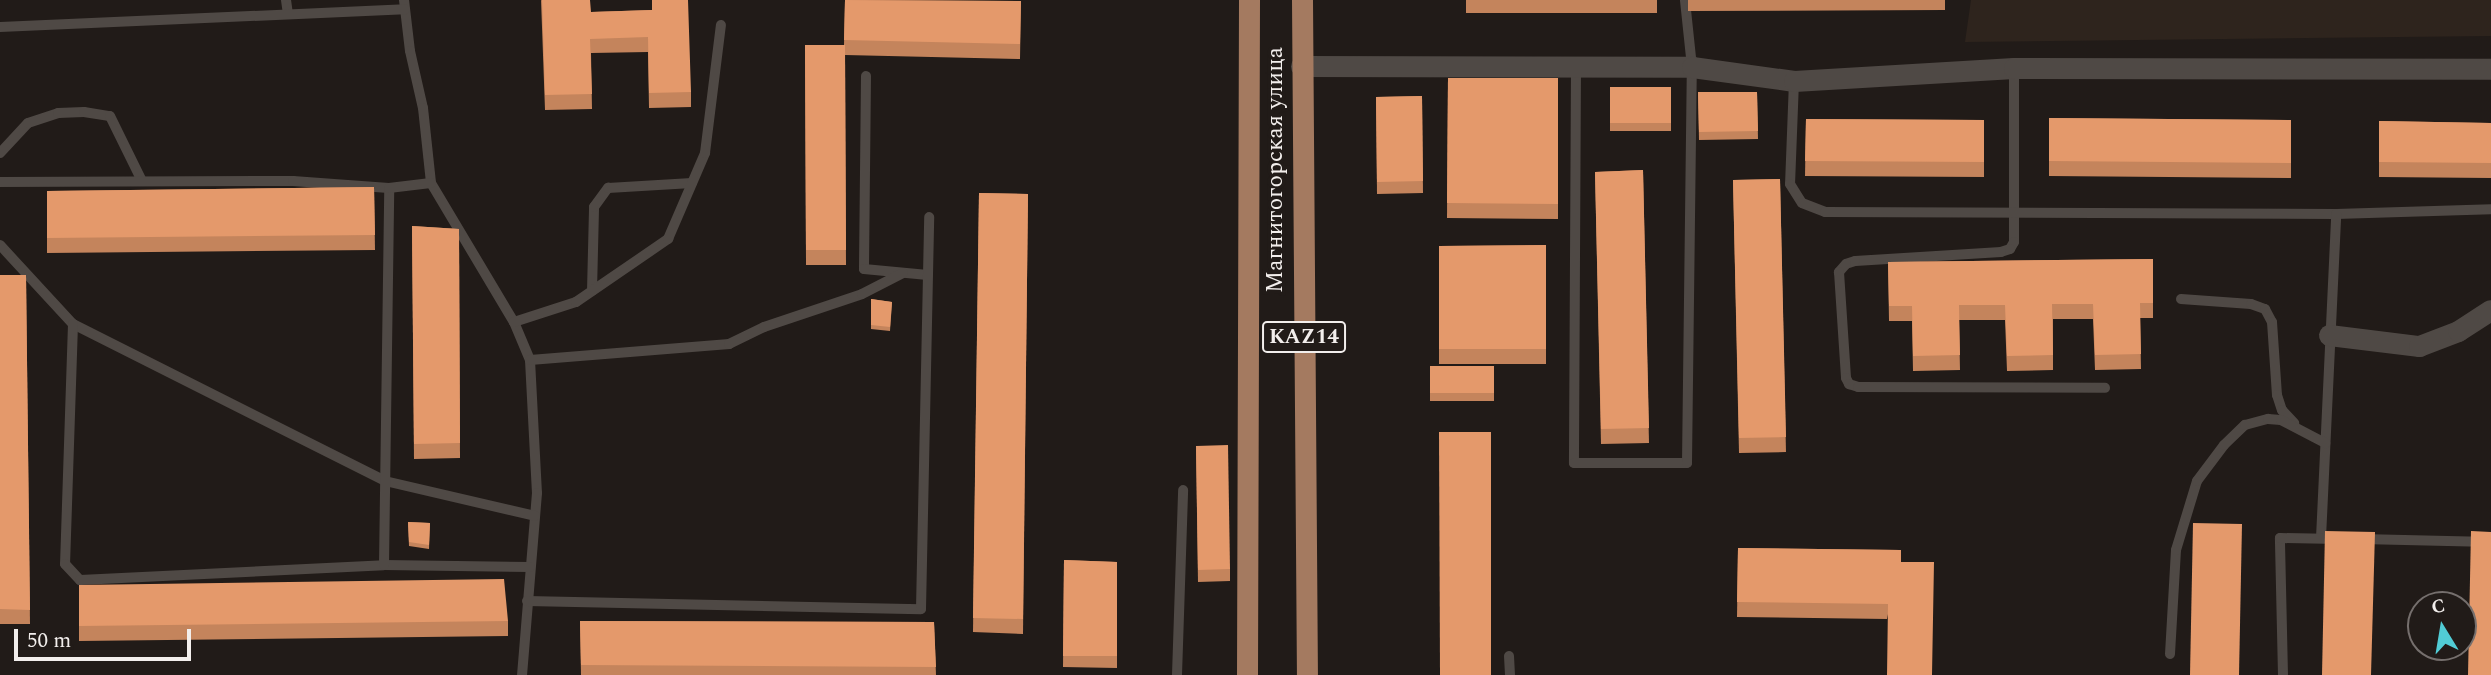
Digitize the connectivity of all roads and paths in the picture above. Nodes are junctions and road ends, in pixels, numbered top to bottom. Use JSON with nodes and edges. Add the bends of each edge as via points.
{"nodes":[{"id":1,"x":286,"y":0,"type":"edge"},
{"id":2,"x":1249,"y":0,"type":"edge"},
{"id":3,"x":1302,"y":0,"type":"edge"},
{"id":4,"x":1685,"y":0,"type":"edge"},
{"id":5,"x":405,"y":4,"type":"edge"},
{"id":6,"x":288,"y":14,"type":"junction"},
{"id":7,"x":721,"y":25,"type":"dead end"},
{"id":8,"x":0,"y":27,"type":"edge"},
{"id":9,"x":1301,"y":66,"type":"junction"},
{"id":10,"x":1576,"y":67,"type":"junction"},
{"id":11,"x":1692,"y":67,"type":"junction"},
{"id":12,"x":2014,"y":68,"type":"junction"},
{"id":13,"x":2491,"y":69,"type":"edge"},
{"id":14,"x":866,"y":76,"type":"dead end"},
{"id":15,"x":1794,"y":81,"type":"junction"},
{"id":16,"x":0,"y":153,"type":"edge"},
{"id":17,"x":142,"y":181,"type":"junction"},
{"id":18,"x":0,"y":182,"type":"edge"},
{"id":19,"x":431,"y":183,"type":"junction"},
{"id":20,"x":692,"y":183,"type":"junction"},
{"id":21,"x":389,"y":188,"type":"junction"},
{"id":22,"x":2491,"y":209,"type":"edge"},
{"id":23,"x":2336,"y":214,"type":"junction"},
{"id":24,"x":2016,"y":215,"type":"junction"},
{"id":25,"x":929,"y":217,"type":"dead end"},
{"id":26,"x":0,"y":245,"type":"edge"},
{"id":27,"x":903,"y":273,"type":"junction"},
{"id":28,"x":928,"y":275,"type":"junction"},
{"id":29,"x":592,"y":291,"type":"junction"},
{"id":30,"x":2181,"y":299,"type":"dead end"},
{"id":31,"x":2490,"y":310,"type":"edge"},
{"id":32,"x":514,"y":322,"type":"junction"},
{"id":33,"x":73,"y":324,"type":"junction"},
{"id":34,"x":2329,"y":335,"type":"junction"},
{"id":35,"x":530,"y":360,"type":"junction"},
{"id":36,"x":2105,"y":388,"type":"dead end"},
{"id":37,"x":2296,"y":425,"type":"junction"},
{"id":38,"x":2325,"y":443,"type":"junction"},
{"id":39,"x":385,"y":481,"type":"junction"},
{"id":40,"x":1183,"y":490,"type":"dead end"},
{"id":41,"x":535,"y":516,"type":"junction"},
{"id":42,"x":2321,"y":538,"type":"junction"},
{"id":43,"x":2491,"y":542,"type":"edge"},
{"id":44,"x":384,"y":565,"type":"junction"},
{"id":45,"x":530,"y":567,"type":"junction"},
{"id":46,"x":527,"y":601,"type":"junction"},
{"id":47,"x":2170,"y":654,"type":"dead end"},
{"id":48,"x":1509,"y":656,"type":"dead end"},
{"id":49,"x":522,"y":675,"type":"edge"},
{"id":50,"x":1177,"y":675,"type":"edge"},
{"id":51,"x":1247,"y":675,"type":"edge"},
{"id":52,"x":1307,"y":675,"type":"edge"},
{"id":53,"x":1510,"y":675,"type":"edge"},
{"id":54,"x":2283,"y":675,"type":"edge"}],
"edges":[{"from":1,"to":6,"type":"lane"},
{"from":2,"to":51,"type":"main road","name":"Магнитогорская улица","number":"KAZ14"},
{"from":3,"to":9,"type":"main road","name":"Магнитогорская улица","number":"KAZ14"},
{"from":4,"to":11,"type":"lane"},
{"from":5,"to":6,"type":"lane"},
{"from":5,"to":19,"type":"lane"},
{"from":6,"to":8,"type":"lane"},
{"from":7,"to":20,"type":"lane","via":[[705,153]]},
{"from":9,"to":10,"type":"street"},
{"from":9,"to":52,"type":"main road","name":"Магнитогорская улица","number":"KAZ14"},
{"from":10,"to":11,"type":"street"},
{"from":10,"to":11,"type":"lane","via":[[1574,463],[1687,463]]},
{"from":11,"to":15,"type":"street"},
{"from":12,"to":13,"type":"street"},
{"from":12,"to":15,"type":"street"},
{"from":12,"to":24,"type":"lane"},
{"from":14,"to":27,"type":"lane","via":[[864,269]]},
{"from":15,"to":24,"type":"lane","via":[[1790,184],[1802,203],[1825,212]]},
{"from":16,"to":17,"type":"lane","via":[[28,123],[58,113],[110,116]]},
{"from":17,"to":18,"type":"lane"},
{"from":17,"to":21,"type":"lane","via":[[293,181]]},
{"from":19,"to":21,"type":"lane"},
{"from":19,"to":32,"type":"lane"},
{"from":20,"to":29,"type":"lane","via":[[668,239]]},
{"from":20,"to":29,"type":"lane","via":[[608,188],[594,207]]},
{"from":21,"to":39,"type":"lane"},
{"from":22,"to":23,"type":"lane"},
{"from":23,"to":24,"type":"lane"},
{"from":23,"to":34,"type":"lane"},
{"from":24,"to":36,"type":"lane","via":[[2010,249],[1846,264],[1839,272],[1849,384]]},
{"from":25,"to":28,"type":"lane"},
{"from":26,"to":33,"type":"lane"},
{"from":27,"to":28,"type":"lane"},
{"from":27,"to":35,"type":"lane","via":[[862,294],[764,327],[729,344]]},
{"from":28,"to":46,"type":"lane","via":[[921,609]]},
{"from":29,"to":32,"type":"lane","via":[[576,302]]},
{"from":30,"to":37,"type":"lane","via":[[2265,309],[2272,322],[2277,395],[2282,410]]},
{"from":31,"to":34,"type":"street","via":[[2458,331],[2419,346]]},
{"from":32,"to":35,"type":"lane"},
{"from":33,"to":39,"type":"lane"},
{"from":33,"to":44,"type":"lane","via":[[65,564],[80,580]]},
{"from":34,"to":38,"type":"lane"},
{"from":35,"to":41,"type":"lane"},
{"from":37,"to":38,"type":"lane"},
{"from":37,"to":47,"type":"lane","via":[[2268,419],[2245,425],[2197,481],[2176,550]]},
{"from":38,"to":42,"type":"lane"},
{"from":39,"to":41,"type":"lane"},
{"from":39,"to":44,"type":"lane"},
{"from":40,"to":50,"type":"lane"},
{"from":41,"to":45,"type":"lane"},
{"from":42,"to":43,"type":"lane"},
{"from":42,"to":54,"type":"lane","via":[[2280,538]]},
{"from":44,"to":45,"type":"lane"},
{"from":45,"to":46,"type":"lane"},
{"from":46,"to":49,"type":"lane"},
{"from":48,"to":53,"type":"lane"}]}
